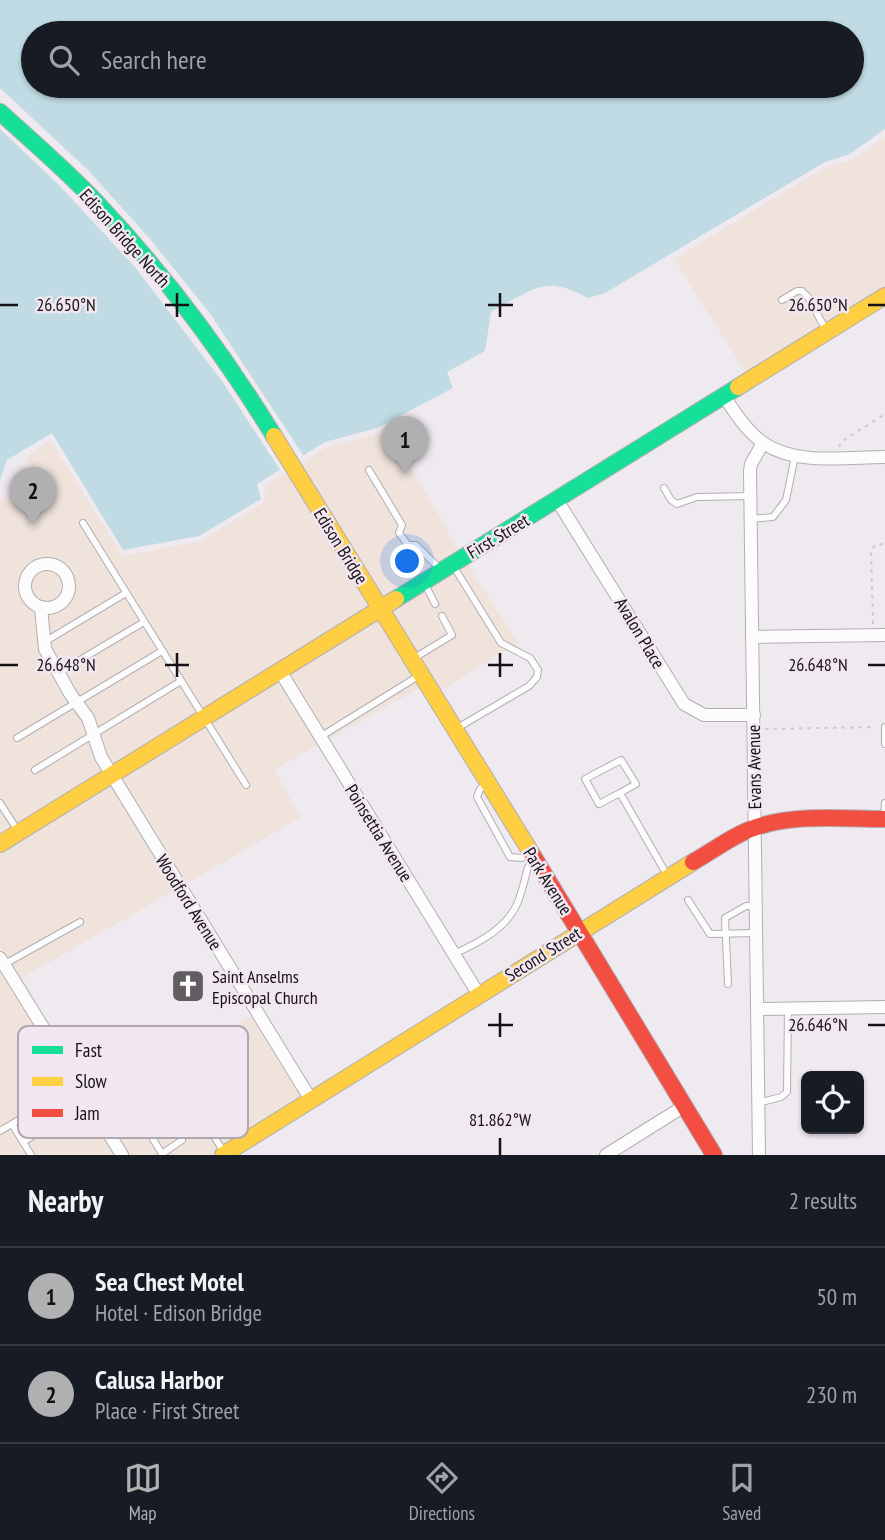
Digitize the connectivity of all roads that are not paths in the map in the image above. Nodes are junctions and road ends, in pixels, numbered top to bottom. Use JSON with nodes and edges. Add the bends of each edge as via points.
{"nodes":[{"id":1,"x":0,"y":112,"type":"edge"},
{"id":2,"x":885,"y":296,"type":"edge"},
{"id":3,"x":782,"y":300,"type":"dead end"},
{"id":4,"x":827,"y":332,"type":"junction"},
{"id":5,"x":724,"y":396,"type":"junction"},
{"id":6,"x":763,"y":443,"type":"junction"},
{"id":7,"x":795,"y":455,"type":"junction"},
{"id":8,"x":885,"y":457,"type":"edge"},
{"id":9,"x":369,"y":470,"type":"dead end"},
{"id":10,"x":303,"y":484,"type":"joint"},
{"id":11,"x":664,"y":488,"type":"dead end"},
{"id":12,"x":750,"y":496,"type":"junction"},
{"id":13,"x":557,"y":500,"type":"junction"},
{"id":14,"x":751,"y":519,"type":"junction"},
{"id":15,"x":83,"y":523,"type":"dead end"},
{"id":16,"x":447,"y":567,"type":"junction"},
{"id":17,"x":423,"y":582,"type":"junction"},
{"id":18,"x":126,"y":593,"type":"junction"},
{"id":19,"x":435,"y":604,"type":"dead end"},
{"id":20,"x":41,"y":607,"type":"dead end"},
{"id":21,"x":380,"y":608,"type":"junction"},
{"id":22,"x":442,"y":616,"type":"dead end"},
{"id":23,"x":144,"y":622,"type":"junction"},
{"id":24,"x":879,"y":635,"type":"edge"},
{"id":25,"x":752,"y":637,"type":"junction"},
{"id":26,"x":44,"y":642,"type":"junction"},
{"id":27,"x":162,"y":651,"type":"junction"},
{"id":28,"x":411,"y":660,"type":"junction"},
{"id":29,"x":280,"y":671,"type":"junction"},
{"id":30,"x":58,"y":673,"type":"junction"},
{"id":31,"x":421,"y":675,"type":"junction"},
{"id":32,"x":181,"y":681,"type":"junction"},
{"id":33,"x":77,"y":703,"type":"junction"},
{"id":34,"x":754,"y":715,"type":"junction"},
{"id":35,"x":204,"y":719,"type":"junction"},
{"id":36,"x":885,"y":727,"type":"edge"},
{"id":37,"x":454,"y":730,"type":"junction"},
{"id":38,"x":94,"y":735,"type":"junction"},
{"id":39,"x":320,"y":737,"type":"junction"},
{"id":40,"x":17,"y":738,"type":"dead end"},
{"id":41,"x":885,"y":744,"type":"edge"},
{"id":42,"x":35,"y":770,"type":"dead end"},
{"id":43,"x":112,"y":775,"type":"junction"},
{"id":44,"x":246,"y":785,"type":"dead end"},
{"id":45,"x":620,"y":793,"type":"junction"},
{"id":46,"x":0,"y":804,"type":"edge"},
{"id":47,"x":885,"y":814,"type":"edge"},
{"id":48,"x":755,"y":827,"type":"junction"},
{"id":49,"x":19,"y":833,"type":"junction"},
{"id":50,"x":0,"y":844,"type":"edge"},
{"id":51,"x":532,"y":855,"type":"junction"},
{"id":52,"x":668,"y":877,"type":"junction"},
{"id":53,"x":688,"y":900,"type":"dead end"},
{"id":54,"x":756,"y":906,"type":"junction"},
{"id":55,"x":80,"y":922,"type":"dead end"},
{"id":56,"x":579,"y":932,"type":"junction"},
{"id":57,"x":726,"y":933,"type":"junction"},
{"id":58,"x":756,"y":933,"type":"junction"},
{"id":59,"x":454,"y":954,"type":"junction"},
{"id":60,"x":1,"y":963,"type":"edge"},
{"id":61,"x":728,"y":984,"type":"dead end"},
{"id":62,"x":479,"y":995,"type":"junction"},
{"id":63,"x":885,"y":1007,"type":"edge"},
{"id":64,"x":757,"y":1009,"type":"junction"},
{"id":65,"x":788,"y":1009,"type":"junction"},
{"id":66,"x":41,"y":1026,"type":"edge"},
{"id":67,"x":311,"y":1100,"type":"junction"},
{"id":68,"x":758,"y":1102,"type":"junction"},
{"id":69,"x":686,"y":1105,"type":"junction"},
{"id":70,"x":18,"y":1120,"type":"edge"},
{"id":71,"x":12,"y":1124,"type":"junction"},
{"id":72,"x":0,"y":1131,"type":"edge"},
{"id":73,"x":18,"y":1134,"type":"edge"},
{"id":74,"x":21,"y":1138,"type":"edge"},
{"id":75,"x":29,"y":1138,"type":"edge"},
{"id":76,"x":112,"y":1138,"type":"edge"},
{"id":77,"x":152,"y":1138,"type":"edge"},
{"id":78,"x":181,"y":1138,"type":"edge"},
{"id":79,"x":214,"y":1138,"type":"edge"},
{"id":80,"x":23,"y":1142,"type":"junction"},
{"id":81,"x":224,"y":1154,"type":"edge"},
{"id":82,"x":31,"y":1155,"type":"edge"},
{"id":83,"x":122,"y":1155,"type":"edge"},
{"id":84,"x":606,"y":1155,"type":"edge"},
{"id":85,"x":714,"y":1155,"type":"edge"},
{"id":86,"x":759,"y":1155,"type":"edge"}],
"edges":[{"from":1,"to":10,"type":"main road","name":"Edison Bridge North","via":[[96,202],[163,279],[221,355]]},
{"from":2,"to":4,"type":"main road","name":"First Street"},
{"from":3,"to":4,"type":"lane","via":[[802,290]]},
{"from":4,"to":5,"type":"main road","name":"First Street"},
{"from":5,"to":6,"type":"street"},
{"from":5,"to":13,"type":"main road","name":"First Street"},
{"from":6,"to":7,"type":"street"},
{"from":6,"to":12,"type":"street","name":"Evans Avenue","via":[[751,464]]},
{"from":7,"to":8,"type":"street"},
{"from":7,"to":14,"type":"lane","via":[[783,506],[773,517]]},
{"from":9,"to":16,"type":"lane","via":[[404,526],[400,533],[408,545],[415,541]]},
{"from":10,"to":21,"type":"main road","name":"Edison Bridge"},
{"from":11,"to":12,"type":"lane","via":[[677,503],[697,497]]},
{"from":12,"to":14,"type":"street","name":"Evans Avenue"},
{"from":13,"to":16,"type":"main road","name":"First Street"},
{"from":13,"to":34,"type":"street","name":"Avalon Place","via":[[684,704],[704,715]]},
{"from":14,"to":25,"type":"street","name":"Evans Avenue"},
{"from":15,"to":18,"type":"lane"},
{"from":16,"to":17,"type":"main road","name":"First Street"},
{"from":16,"to":37,"type":"lane","via":[[501,643],[530,658],[538,670],[529,686]]},
{"from":17,"to":19,"type":"lane"},
{"from":17,"to":21,"type":"main road","name":"First Street"},
{"from":18,"to":23,"type":"lane"},
{"from":18,"to":26,"type":"lane"},
{"from":20,"to":26,"type":"street"},
{"from":21,"to":28,"type":"main road","name":"Park Avenue"},
{"from":21,"to":29,"type":"main road","name":"First Street"},
{"from":22,"to":28,"type":"lane","via":[[452,635]]},
{"from":23,"to":27,"type":"lane"},
{"from":23,"to":30,"type":"lane"},
{"from":24,"to":25,"type":"street"},
{"from":25,"to":34,"type":"street","name":"Evans Avenue"},
{"from":26,"to":30,"type":"street"},
{"from":27,"to":32,"type":"lane"},
{"from":27,"to":33,"type":"lane"},
{"from":28,"to":31,"type":"main road","name":"Park Avenue"},
{"from":29,"to":35,"type":"main road","name":"First Street"},
{"from":29,"to":39,"type":"street","name":"Poinsettia Avenue"},
{"from":30,"to":33,"type":"street"},
{"from":31,"to":37,"type":"main road","name":"Park Avenue"},
{"from":31,"to":39,"type":"lane"},
{"from":32,"to":35,"type":"lane"},
{"from":32,"to":38,"type":"lane"},
{"from":33,"to":38,"type":"street"},
{"from":33,"to":40,"type":"lane"},
{"from":34,"to":48,"type":"street","name":"Evans Avenue"},
{"from":35,"to":43,"type":"main road","name":"First Street"},
{"from":35,"to":44,"type":"lane"},
{"from":36,"to":41,"type":"lane"},
{"from":37,"to":51,"type":"main road","name":"Park Avenue"},
{"from":38,"to":42,"type":"lane"},
{"from":38,"to":43,"type":"street"},
{"from":39,"to":59,"type":"street","name":"Poinsettia Avenue"},
{"from":43,"to":49,"type":"main road","name":"First Street"},
{"from":43,"to":67,"type":"street","name":"Woodford Avenue"},
{"from":45,"to":45,"type":"lane","via":[[636,784],[621,760],[585,779],[599,804]]},
{"from":45,"to":52,"type":"lane"},
{"from":46,"to":49,"type":"lane"},
{"from":47,"to":48,"type":"main road","name":"Second Street"},
{"from":48,"to":52,"type":"main road","name":"Second Street"},
{"from":48,"to":54,"type":"street","name":"Evans Avenue"},
{"from":49,"to":50,"type":"main road","name":"First Street"},
{"from":51,"to":56,"type":"main road","name":"Park Avenue"},
{"from":51,"to":59,"type":"lane","via":[[517,904],[504,923],[479,943]]},
{"from":52,"to":56,"type":"main road","name":"Second Street"},
{"from":53,"to":57,"type":"lane","via":[[710,934]]},
{"from":54,"to":57,"type":"lane","via":[[746,906],[725,918]]},
{"from":54,"to":58,"type":"street","name":"Evans Avenue"},
{"from":55,"to":60,"type":"lane"},
{"from":56,"to":62,"type":"main road","name":"Second Street"},
{"from":56,"to":69,"type":"main road","name":"Park Avenue"},
{"from":57,"to":58,"type":"lane"},
{"from":57,"to":61,"type":"lane"},
{"from":58,"to":64,"type":"street","name":"Evans Avenue"},
{"from":59,"to":62,"type":"street","name":"Poinsettia Avenue"},
{"from":60,"to":66,"type":"street"},
{"from":62,"to":67,"type":"main road","name":"Second Street"},
{"from":63,"to":65,"type":"street"},
{"from":64,"to":65,"type":"street"},
{"from":64,"to":68,"type":"street","name":"Evans Avenue"},
{"from":65,"to":68,"type":"lane","via":[[787,1092]]},
{"from":67,"to":81,"type":"main road","name":"Second Street"},
{"from":68,"to":86,"type":"street","name":"Evans Avenue"},
{"from":69,"to":84,"type":"street"},
{"from":69,"to":85,"type":"main road","name":"Park Avenue"},
{"from":70,"to":71,"type":"lane"},
{"from":71,"to":72,"type":"lane"},
{"from":71,"to":73,"type":"lane"},
{"from":74,"to":80,"type":"lane"},
{"from":75,"to":80,"type":"lane"},
{"from":76,"to":83,"type":"street"},
{"from":77,"to":78,"type":"lane","via":[[162,1154]]},
{"from":79,"to":81,"type":"lane"},
{"from":80,"to":82,"type":"lane"}]}
